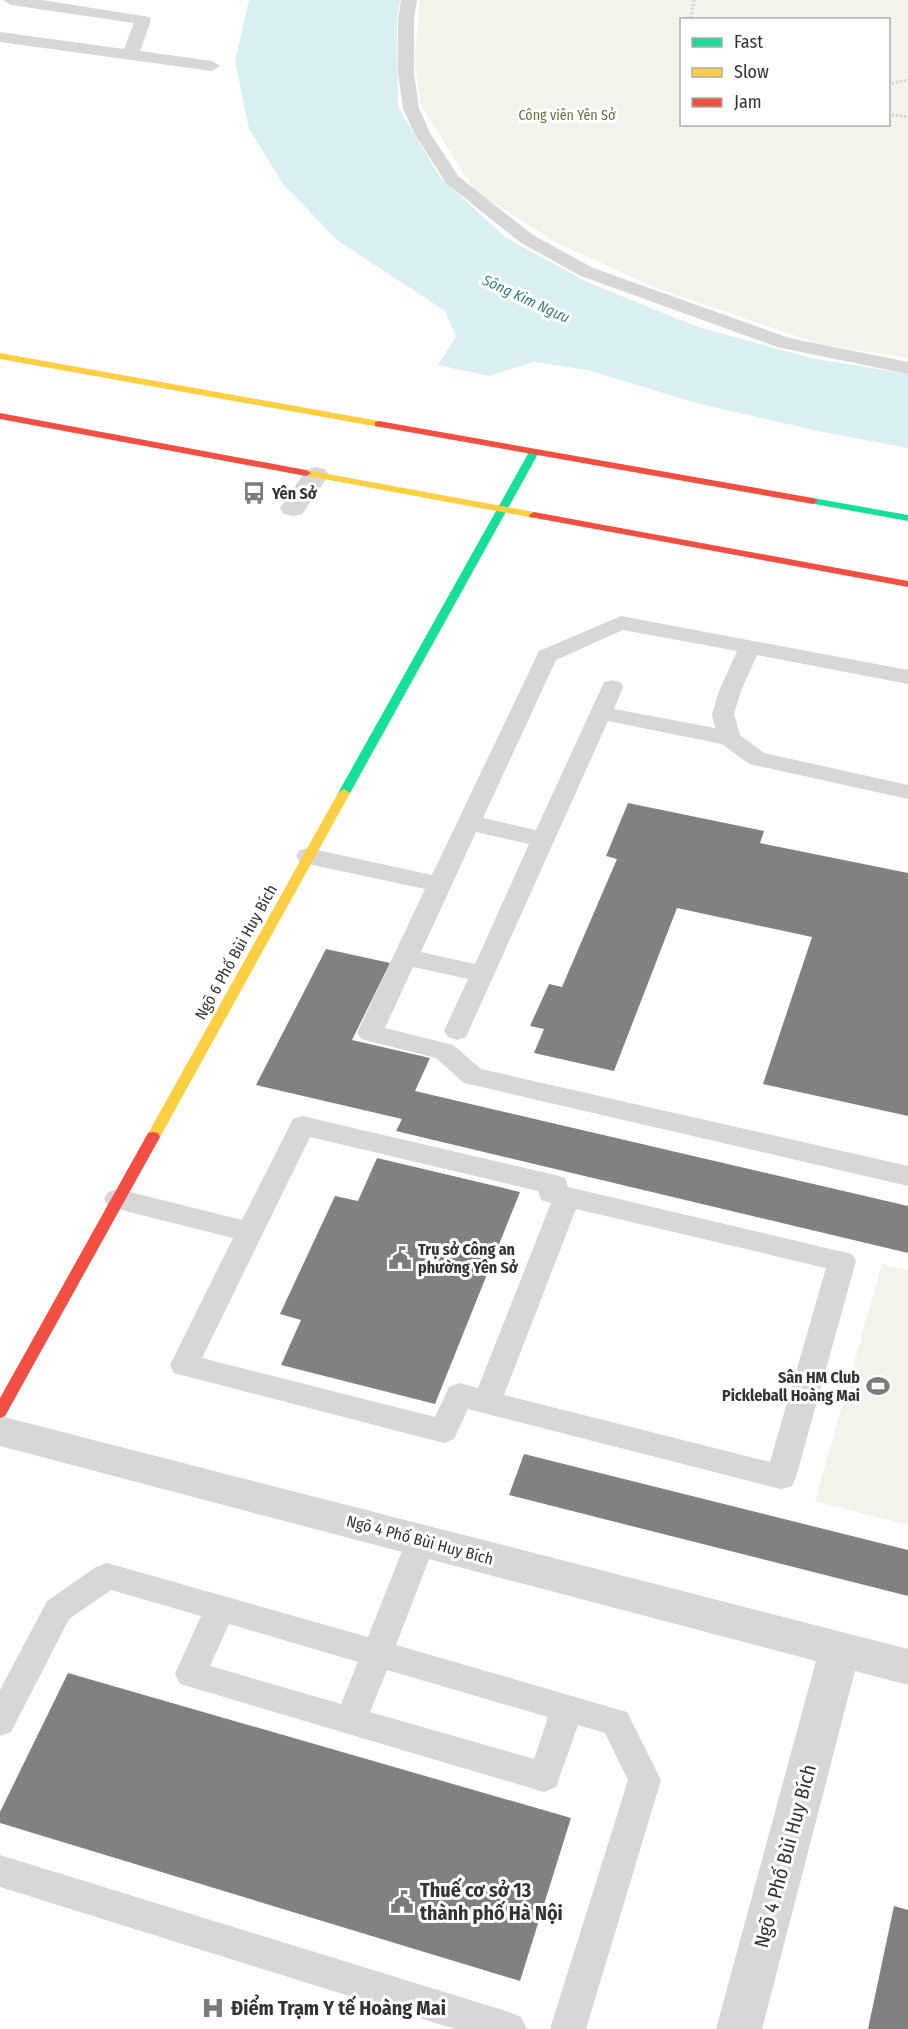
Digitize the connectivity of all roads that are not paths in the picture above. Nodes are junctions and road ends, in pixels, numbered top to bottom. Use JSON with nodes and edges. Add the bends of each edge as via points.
{"nodes":[{"id":1,"x":11,"y":0,"type":"edge"},
{"id":2,"x":409,"y":0,"type":"edge"},
{"id":3,"x":0,"y":37,"type":"edge"},
{"id":4,"x":131,"y":53,"type":"junction"},
{"id":5,"x":212,"y":66,"type":"dead end"},
{"id":6,"x":0,"y":356,"type":"edge"},
{"id":7,"x":908,"y":368,"type":"edge"},
{"id":8,"x":0,"y":416,"type":"edge"},
{"id":9,"x":534,"y":452,"type":"junction"},
{"id":10,"x":316,"y":475,"type":"junction"},
{"id":11,"x":293,"y":508,"type":"dead end"},
{"id":12,"x":501,"y":510,"type":"junction"},
{"id":13,"x":908,"y":518,"type":"edge"},
{"id":14,"x":908,"y":584,"type":"edge"},
{"id":15,"x":750,"y":647,"type":"junction"},
{"id":16,"x":908,"y":677,"type":"edge"},
{"id":17,"x":612,"y":687,"type":"dead end"},
{"id":18,"x":600,"y":713,"type":"junction"},
{"id":19,"x":729,"y":738,"type":"junction"},
{"id":20,"x":908,"y":792,"type":"edge"},
{"id":21,"x":468,"y":823,"type":"junction"},
{"id":22,"x":543,"y":839,"type":"junction"},
{"id":23,"x":308,"y":856,"type":"junction"},
{"id":24,"x":439,"y":884,"type":"junction"},
{"id":25,"x":406,"y":957,"type":"junction"},
{"id":26,"x":482,"y":974,"type":"junction"},
{"id":27,"x":457,"y":1031,"type":"dead end"},
{"id":28,"x":908,"y":1176,"type":"edge"},
{"id":29,"x":567,"y":1197,"type":"junction"},
{"id":30,"x":118,"y":1199,"type":"junction"},
{"id":31,"x":250,"y":1232,"type":"junction"},
{"id":32,"x":487,"y":1402,"type":"junction"},
{"id":33,"x":0,"y":1412,"type":"edge"},
{"id":34,"x":0,"y":1431,"type":"edge"},
{"id":35,"x":422,"y":1541,"type":"junction"},
{"id":36,"x":220,"y":1608,"type":"junction"},
{"id":37,"x":840,"y":1649,"type":"junction"},
{"id":38,"x":376,"y":1654,"type":"junction"},
{"id":39,"x":908,"y":1667,"type":"edge"},
{"id":40,"x":567,"y":1709,"type":"junction"},
{"id":41,"x":351,"y":1720,"type":"junction"},
{"id":42,"x":0,"y":1722,"type":"edge"},
{"id":43,"x":0,"y":1871,"type":"edge"},
{"id":44,"x":509,"y":2029,"type":"edge"},
{"id":45,"x":568,"y":2029,"type":"edge"},
{"id":46,"x":739,"y":2029,"type":"edge"}],
"edges":[{"from":1,"to":4,"type":"lane","via":[[143,20]]},
{"from":2,"to":7,"type":"lane","via":[[406,73],[411,108],[422,134],[452,179],[528,239],[587,272],[774,339]]},
{"from":3,"to":4,"type":"lane"},
{"from":4,"to":5,"type":"lane"},
{"from":6,"to":9,"type":"main road"},
{"from":8,"to":10,"type":"main road"},
{"from":9,"to":12,"type":"main road","name":"Ngõ 6 Phố Bùi Huy Bích"},
{"from":9,"to":13,"type":"main road"},
{"from":10,"to":11,"type":"street"},
{"from":10,"to":12,"type":"main road"},
{"from":12,"to":14,"type":"main road"},
{"from":12,"to":23,"type":"main road","name":"Ngõ 6 Phố Bùi Huy Bích"},
{"from":15,"to":16,"type":"lane"},
{"from":15,"to":19,"type":"lane","via":[[723,714]]},
{"from":15,"to":21,"type":"lane","via":[[621,623],[547,656]]},
{"from":17,"to":18,"type":"lane"},
{"from":18,"to":19,"type":"lane"},
{"from":18,"to":22,"type":"lane"},
{"from":19,"to":20,"type":"lane","via":[[757,759]]},
{"from":21,"to":22,"type":"lane"},
{"from":21,"to":24,"type":"lane"},
{"from":22,"to":26,"type":"lane"},
{"from":23,"to":24,"type":"lane"},
{"from":23,"to":30,"type":"main road","name":"Ngõ 6 Phố Bùi Huy Bích"},
{"from":24,"to":25,"type":"lane"},
{"from":25,"to":26,"type":"lane"},
{"from":25,"to":28,"type":"lane","via":[[370,1033],[444,1051],[473,1076]]},
{"from":26,"to":27,"type":"lane"},
{"from":29,"to":31,"type":"lane","via":[[551,1193],[555,1185],[302,1126]]},
{"from":29,"to":32,"type":"lane"},
{"from":29,"to":32,"type":"lane","via":[[842,1261],[781,1476]]},
{"from":30,"to":31,"type":"lane"},
{"from":30,"to":33,"type":"main road","name":"Ngõ 6 Phố Bùi Huy Bích"},
{"from":31,"to":32,"type":"lane","via":[[184,1365],[444,1431],[459,1395]]},
{"from":34,"to":35,"type":"street","name":"Ngõ 4 Phố Bùi Huy Bích"},
{"from":35,"to":37,"type":"street","name":"Ngõ 4 Phố Bùi Huy Bích"},
{"from":35,"to":38,"type":"lane"},
{"from":36,"to":38,"type":"lane"},
{"from":36,"to":41,"type":"lane","via":[[190,1674]]},
{"from":36,"to":42,"type":"lane","via":[[107,1576],[58,1610]]},
{"from":37,"to":39,"type":"street","name":"Ngõ 4 Phố Bùi Huy Bích"},
{"from":37,"to":46,"type":"street","name":"Ngõ 4 Phố Bùi Huy Bích"},
{"from":38,"to":40,"type":"lane"},
{"from":38,"to":41,"type":"lane"},
{"from":40,"to":41,"type":"lane","via":[[544,1777]]},
{"from":40,"to":45,"type":"lane","via":[[616,1722],[645,1780]]},
{"from":43,"to":44,"type":"lane"}]}
